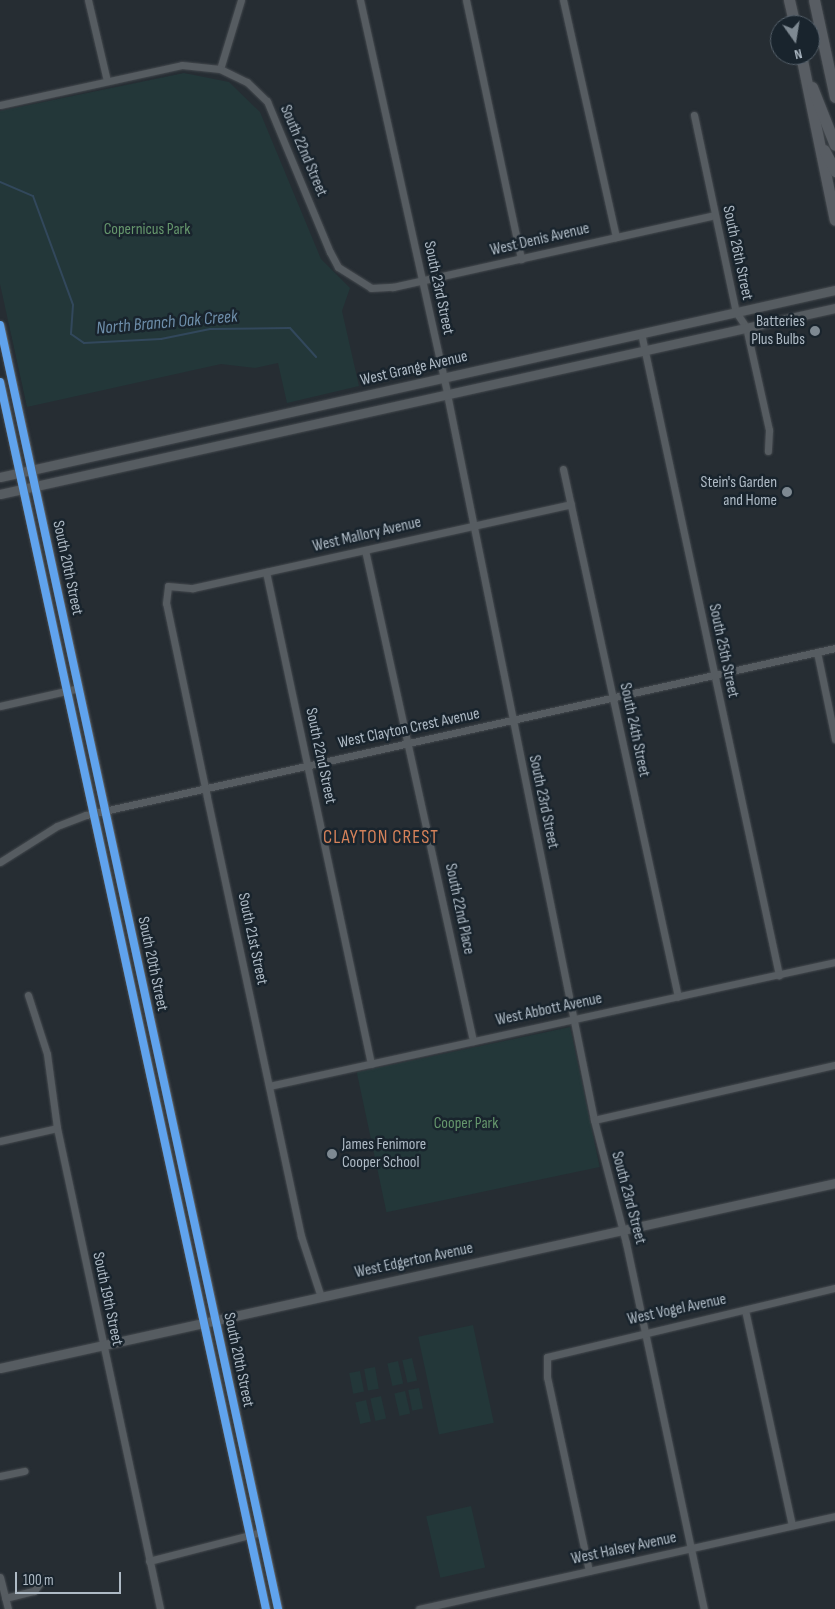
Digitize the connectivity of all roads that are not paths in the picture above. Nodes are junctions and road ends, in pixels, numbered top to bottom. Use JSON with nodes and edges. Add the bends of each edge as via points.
{"nodes":[{"id":1,"x":88,"y":0,"type":"edge"},
{"id":2,"x":241,"y":0,"type":"edge"},
{"id":3,"x":360,"y":0,"type":"edge"},
{"id":4,"x":466,"y":0,"type":"edge"},
{"id":5,"x":563,"y":0,"type":"edge"},
{"id":6,"x":789,"y":0,"type":"edge"},
{"id":7,"x":808,"y":0,"type":"edge"},
{"id":8,"x":814,"y":0,"type":"edge"},
{"id":9,"x":792,"y":15,"type":"edge"},
{"id":10,"x":814,"y":15,"type":"edge"},
{"id":11,"x":817,"y":15,"type":"edge"},
{"id":12,"x":820,"y":30,"type":"edge"},
{"id":13,"x":803,"y":65,"type":"edge"},
{"id":14,"x":220,"y":68,"type":"junction"},
{"id":15,"x":806,"y":77,"type":"junction"},
{"id":16,"x":106,"y":81,"type":"junction"},
{"id":17,"x":835,"y":97,"type":"edge"},
{"id":18,"x":0,"y":105,"type":"edge"},
{"id":19,"x":694,"y":115,"type":"dead end"},
{"id":20,"x":819,"y":142,"type":"junction"},
{"id":21,"x":835,"y":145,"type":"edge"},
{"id":22,"x":835,"y":171,"type":"edge"},
{"id":23,"x":714,"y":215,"type":"junction"},
{"id":24,"x":835,"y":220,"type":"edge"},
{"id":25,"x":616,"y":237,"type":"junction"},
{"id":26,"x":521,"y":258,"type":"junction"},
{"id":27,"x":423,"y":281,"type":"junction"},
{"id":28,"x":371,"y":288,"type":"joint"},
{"id":29,"x":835,"y":290,"type":"edge"},
{"id":30,"x":803,"y":297,"type":"junction"},
{"id":31,"x":835,"y":308,"type":"edge"},
{"id":32,"x":736,"y":312,"type":"junction"},
{"id":33,"x":806,"y":314,"type":"junction"},
{"id":34,"x":0,"y":325,"type":"edge"},
{"id":35,"x":746,"y":327,"type":"junction"},
{"id":36,"x":641,"y":334,"type":"junction"},
{"id":37,"x":644,"y":350,"type":"junction"},
{"id":38,"x":491,"y":368,"type":"junction"},
{"id":39,"x":443,"y":379,"type":"junction"},
{"id":40,"x":0,"y":382,"type":"edge"},
{"id":41,"x":494,"y":384,"type":"junction"},
{"id":42,"x":400,"y":388,"type":"junction"},
{"id":43,"x":447,"y":394,"type":"junction"},
{"id":44,"x":403,"y":404,"type":"junction"},
{"id":45,"x":235,"y":424,"type":"junction"},
{"id":46,"x":238,"y":441,"type":"junction"},
{"id":47,"x":768,"y":451,"type":"dead end"},
{"id":48,"x":76,"y":460,"type":"junction"},
{"id":49,"x":31,"y":470,"type":"junction"},
{"id":50,"x":563,"y":470,"type":"dead end"},
{"id":51,"x":20,"y":472,"type":"junction"},
{"id":52,"x":0,"y":476,"type":"edge"},
{"id":53,"x":79,"y":476,"type":"junction"},
{"id":54,"x":35,"y":486,"type":"junction"},
{"id":55,"x":23,"y":489,"type":"junction"},
{"id":56,"x":0,"y":494,"type":"edge"},
{"id":57,"x":571,"y":504,"type":"junction"},
{"id":58,"x":473,"y":526,"type":"junction"},
{"id":59,"x":365,"y":550,"type":"junction"},
{"id":60,"x":266,"y":572,"type":"junction"},
{"id":61,"x":168,"y":586,"type":"joint"},
{"id":62,"x":835,"y":648,"type":"edge"},
{"id":63,"x":817,"y":652,"type":"junction"},
{"id":64,"x":714,"y":674,"type":"junction"},
{"id":65,"x":79,"y":688,"type":"junction"},
{"id":66,"x":67,"y":691,"type":"junction"},
{"id":67,"x":613,"y":697,"type":"junction"},
{"id":68,"x":0,"y":706,"type":"edge"},
{"id":69,"x":511,"y":721,"type":"junction"},
{"id":70,"x":835,"y":739,"type":"edge"},
{"id":71,"x":409,"y":744,"type":"junction"},
{"id":72,"x":308,"y":766,"type":"junction"},
{"id":73,"x":205,"y":789,"type":"junction"},
{"id":74,"x":105,"y":811,"type":"junction"},
{"id":75,"x":93,"y":813,"type":"junction"},
{"id":76,"x":0,"y":862,"type":"edge"},
{"id":77,"x":835,"y":962,"type":"edge"},
{"id":78,"x":779,"y":975,"type":"junction"},
{"id":79,"x":28,"y":995,"type":"dead end"},
{"id":80,"x":678,"y":997,"type":"junction"},
{"id":81,"x":574,"y":1019,"type":"junction"},
{"id":82,"x":473,"y":1041,"type":"junction"},
{"id":83,"x":371,"y":1064,"type":"junction"},
{"id":84,"x":835,"y":1065,"type":"edge"},
{"id":85,"x":269,"y":1086,"type":"junction"},
{"id":86,"x":594,"y":1120,"type":"junction"},
{"id":87,"x":57,"y":1128,"type":"junction"},
{"id":88,"x":0,"y":1141,"type":"edge"},
{"id":89,"x":835,"y":1183,"type":"edge"},
{"id":90,"x":622,"y":1230,"type":"junction"},
{"id":91,"x":835,"y":1288,"type":"edge"},
{"id":92,"x":321,"y":1297,"type":"junction"},
{"id":93,"x":745,"y":1310,"type":"junction"},
{"id":94,"x":215,"y":1321,"type":"junction"},
{"id":95,"x":203,"y":1323,"type":"junction"},
{"id":96,"x":645,"y":1331,"type":"junction"},
{"id":97,"x":103,"y":1346,"type":"junction"},
{"id":98,"x":0,"y":1368,"type":"edge"},
{"id":99,"x":24,"y":1471,"type":"dead end"},
{"id":100,"x":0,"y":1476,"type":"edge"},
{"id":101,"x":835,"y":1516,"type":"edge"},
{"id":102,"x":792,"y":1525,"type":"junction"},
{"id":103,"x":261,"y":1532,"type":"junction"},
{"id":104,"x":249,"y":1534,"type":"junction"},
{"id":105,"x":691,"y":1549,"type":"junction"},
{"id":106,"x":149,"y":1561,"type":"junction"},
{"id":107,"x":589,"y":1571,"type":"junction"},
{"id":108,"x":0,"y":1577,"type":"edge"},
{"id":109,"x":43,"y":1579,"type":"dead end"},
{"id":110,"x":5,"y":1598,"type":"junction"},
{"id":111,"x":8,"y":1609,"type":"edge"},
{"id":112,"x":160,"y":1609,"type":"edge"},
{"id":113,"x":266,"y":1609,"type":"edge"},
{"id":114,"x":278,"y":1609,"type":"edge"},
{"id":115,"x":419,"y":1609,"type":"edge"},
{"id":116,"x":704,"y":1609,"type":"edge"}],
"edges":[{"from":1,"to":16,"type":"street"},
{"from":2,"to":14,"type":"street"},
{"from":3,"to":27,"type":"street","name":"South 23rd Street"},
{"from":4,"to":26,"type":"street"},
{"from":5,"to":25,"type":"street"},
{"from":6,"to":9,"type":"main road"},
{"from":7,"to":10,"type":"main road"},
{"from":8,"to":11,"type":"main road"},
{"from":12,"to":17,"type":"main road"},
{"from":13,"to":15,"type":"main road"},
{"from":14,"to":16,"type":"street","via":[[182,65]]},
{"from":14,"to":28,"type":"street","name":"South 22nd Street","via":[[247,82],[267,101],[338,267]]},
{"from":15,"to":20,"type":"main road"},
{"from":15,"to":21,"type":"main road"},
{"from":16,"to":18,"type":"street"},
{"from":19,"to":23,"type":"street","name":"South 26th Street"},
{"from":20,"to":22,"type":"main road"},
{"from":20,"to":24,"type":"main road"},
{"from":23,"to":25,"type":"street","name":"West Denis Avenue"},
{"from":23,"to":32,"type":"street","name":"South 26th Street"},
{"from":25,"to":26,"type":"street","name":"West Denis Avenue"},
{"from":26,"to":27,"type":"street","name":"West Denis Avenue"},
{"from":27,"to":28,"type":"street","name":"West Denis Avenue"},
{"from":27,"to":39,"type":"street","name":"South 23rd Street"},
{"from":29,"to":30,"type":"street","name":"West Grange Avenue"},
{"from":30,"to":32,"type":"street","name":"West Grange Avenue"},
{"from":30,"to":33,"type":"street"},
{"from":31,"to":33,"type":"street","name":"West Grange Avenue"},
{"from":32,"to":35,"type":"street","name":"South 26th Street"},
{"from":32,"to":36,"type":"street","name":"West Grange Avenue"},
{"from":33,"to":35,"type":"street","name":"West Grange Avenue"},
{"from":34,"to":49,"type":"street","name":"South 20th Street"},
{"from":35,"to":37,"type":"street","name":"West Grange Avenue"},
{"from":35,"to":47,"type":"street","name":"South 26th Street","via":[[771,439]]},
{"from":36,"to":37,"type":"street","name":"South 25th Street"},
{"from":36,"to":38,"type":"street","name":"West Grange Avenue"},
{"from":37,"to":41,"type":"street","name":"West Grange Avenue"},
{"from":37,"to":64,"type":"street","name":"South 25th Street"},
{"from":38,"to":39,"type":"street","name":"West Grange Avenue"},
{"from":38,"to":41,"type":"street"},
{"from":39,"to":42,"type":"street","name":"West Grange Avenue"},
{"from":39,"to":43,"type":"street","name":"South 23rd Street"},
{"from":40,"to":51,"type":"street","name":"South 20th Street"},
{"from":41,"to":43,"type":"street","name":"West Grange Avenue"},
{"from":42,"to":44,"type":"street"},
{"from":42,"to":45,"type":"street","name":"West Grange Avenue"},
{"from":43,"to":44,"type":"street","name":"West Grange Avenue"},
{"from":43,"to":58,"type":"street","name":"South 23rd Street"},
{"from":44,"to":46,"type":"street","name":"West Grange Avenue"},
{"from":45,"to":46,"type":"street"},
{"from":45,"to":48,"type":"street","name":"West Grange Avenue"},
{"from":46,"to":53,"type":"street","name":"West Grange Avenue"},
{"from":48,"to":49,"type":"street","name":"West Grange Avenue"},
{"from":48,"to":53,"type":"street"},
{"from":49,"to":51,"type":"street","name":"West Grange Avenue"},
{"from":49,"to":54,"type":"street","name":"South 20th Street"},
{"from":50,"to":57,"type":"street","name":"South 24th Street"},
{"from":51,"to":52,"type":"street","name":"West Grange Avenue"},
{"from":51,"to":55,"type":"street","name":"South 20th Street"},
{"from":53,"to":54,"type":"street","name":"West Grange Avenue"},
{"from":54,"to":55,"type":"street","name":"West Grange Avenue"},
{"from":54,"to":65,"type":"street","name":"South 20th Street"},
{"from":55,"to":56,"type":"street","name":"West Grange Avenue"},
{"from":55,"to":66,"type":"street","name":"South 20th Street"},
{"from":57,"to":58,"type":"street","name":"West Mallory Avenue"},
{"from":57,"to":67,"type":"street","name":"South 24th Street"},
{"from":58,"to":59,"type":"street","name":"West Mallory Avenue"},
{"from":58,"to":69,"type":"street","name":"South 23rd Street"},
{"from":59,"to":60,"type":"street","name":"West Mallory Avenue"},
{"from":59,"to":71,"type":"street","name":"South 22nd Place"},
{"from":60,"to":61,"type":"street","name":"West Mallory Avenue","via":[[193,588]]},
{"from":60,"to":72,"type":"street","name":"South 22nd Street"},
{"from":61,"to":73,"type":"street","name":"South 21st Street","via":[[166,603]]},
{"from":62,"to":63,"type":"street","name":"West Clayton Crest Avenue"},
{"from":63,"to":64,"type":"street","name":"West Clayton Crest Avenue"},
{"from":63,"to":70,"type":"street"},
{"from":64,"to":67,"type":"street","name":"West Clayton Crest Avenue"},
{"from":64,"to":78,"type":"street","name":"South 25th Street"},
{"from":65,"to":66,"type":"street"},
{"from":65,"to":74,"type":"street","name":"South 20th Street"},
{"from":66,"to":68,"type":"street"},
{"from":66,"to":75,"type":"street","name":"South 20th Street"},
{"from":67,"to":69,"type":"street","name":"West Clayton Crest Avenue"},
{"from":67,"to":80,"type":"street","name":"South 24th Street"},
{"from":69,"to":71,"type":"street","name":"West Clayton Crest Avenue"},
{"from":69,"to":81,"type":"street","name":"South 23rd Street"},
{"from":71,"to":72,"type":"street","name":"West Clayton Crest Avenue"},
{"from":71,"to":82,"type":"street","name":"South 22nd Place"},
{"from":72,"to":73,"type":"street","name":"West Clayton Crest Avenue"},
{"from":72,"to":83,"type":"street","name":"South 22nd Street"},
{"from":73,"to":74,"type":"street","name":"West Clayton Crest Avenue"},
{"from":73,"to":85,"type":"street","name":"South 21st Street"},
{"from":74,"to":75,"type":"street","name":"West Clayton Crest Avenue"},
{"from":74,"to":94,"type":"street","name":"South 20th Street"},
{"from":75,"to":76,"type":"street","name":"West Clayton Crest Avenue","via":[[57,826]]},
{"from":75,"to":95,"type":"street","name":"South 20th Street"},
{"from":77,"to":78,"type":"street","name":"West Abbott Avenue"},
{"from":78,"to":80,"type":"street","name":"West Abbott Avenue"},
{"from":79,"to":87,"type":"street","name":"South 19th Street","via":[[48,1054]]},
{"from":80,"to":81,"type":"street","name":"West Abbott Avenue"},
{"from":81,"to":82,"type":"street","name":"West Abbott Avenue"},
{"from":81,"to":86,"type":"street","name":"South 23rd Street"},
{"from":82,"to":83,"type":"street","name":"West Abbott Avenue"},
{"from":83,"to":85,"type":"street","name":"West Abbott Avenue"},
{"from":84,"to":86,"type":"street"},
{"from":85,"to":92,"type":"street","name":"South 21st Street","via":[[301,1236]]},
{"from":86,"to":90,"type":"street","name":"South 23rd Street"},
{"from":87,"to":88,"type":"street"},
{"from":87,"to":97,"type":"street","name":"South 19th Street"},
{"from":89,"to":90,"type":"street","name":"West Edgerton Avenue"},
{"from":90,"to":92,"type":"street","name":"West Edgerton Avenue"},
{"from":90,"to":96,"type":"street","name":"South 23rd Street"},
{"from":91,"to":93,"type":"street","name":"West Vogel Avenue"},
{"from":92,"to":94,"type":"street","name":"West Edgerton Avenue"},
{"from":93,"to":96,"type":"street","name":"West Vogel Avenue"},
{"from":93,"to":102,"type":"street"},
{"from":94,"to":95,"type":"street","name":"West Edgerton Avenue"},
{"from":94,"to":103,"type":"street","name":"South 20th Street"},
{"from":95,"to":97,"type":"street","name":"West Edgerton Avenue"},
{"from":95,"to":104,"type":"street","name":"South 20th Street"},
{"from":96,"to":105,"type":"street","name":"South 23rd Street"},
{"from":96,"to":107,"type":"street","name":"West Vogel Avenue","via":[[553,1352],[545,1365]]},
{"from":97,"to":98,"type":"street","name":"West Edgerton Avenue"},
{"from":97,"to":106,"type":"street","name":"South 19th Street"},
{"from":99,"to":100,"type":"street"},
{"from":101,"to":102,"type":"street","name":"West Halsey Avenue"},
{"from":102,"to":105,"type":"street","name":"West Halsey Avenue"},
{"from":103,"to":104,"type":"street"},
{"from":103,"to":114,"type":"street","name":"South 20th Street"},
{"from":104,"to":106,"type":"street"},
{"from":104,"to":113,"type":"street","name":"South 20th Street"},
{"from":105,"to":107,"type":"street","name":"West Halsey Avenue"},
{"from":105,"to":116,"type":"street","name":"South 23rd Street"},
{"from":106,"to":112,"type":"street","name":"South 19th Street"},
{"from":107,"to":115,"type":"street","name":"West Halsey Avenue"},
{"from":108,"to":110,"type":"street"},
{"from":109,"to":110,"type":"street","via":[[34,1591]]},
{"from":110,"to":111,"type":"street"}]}
